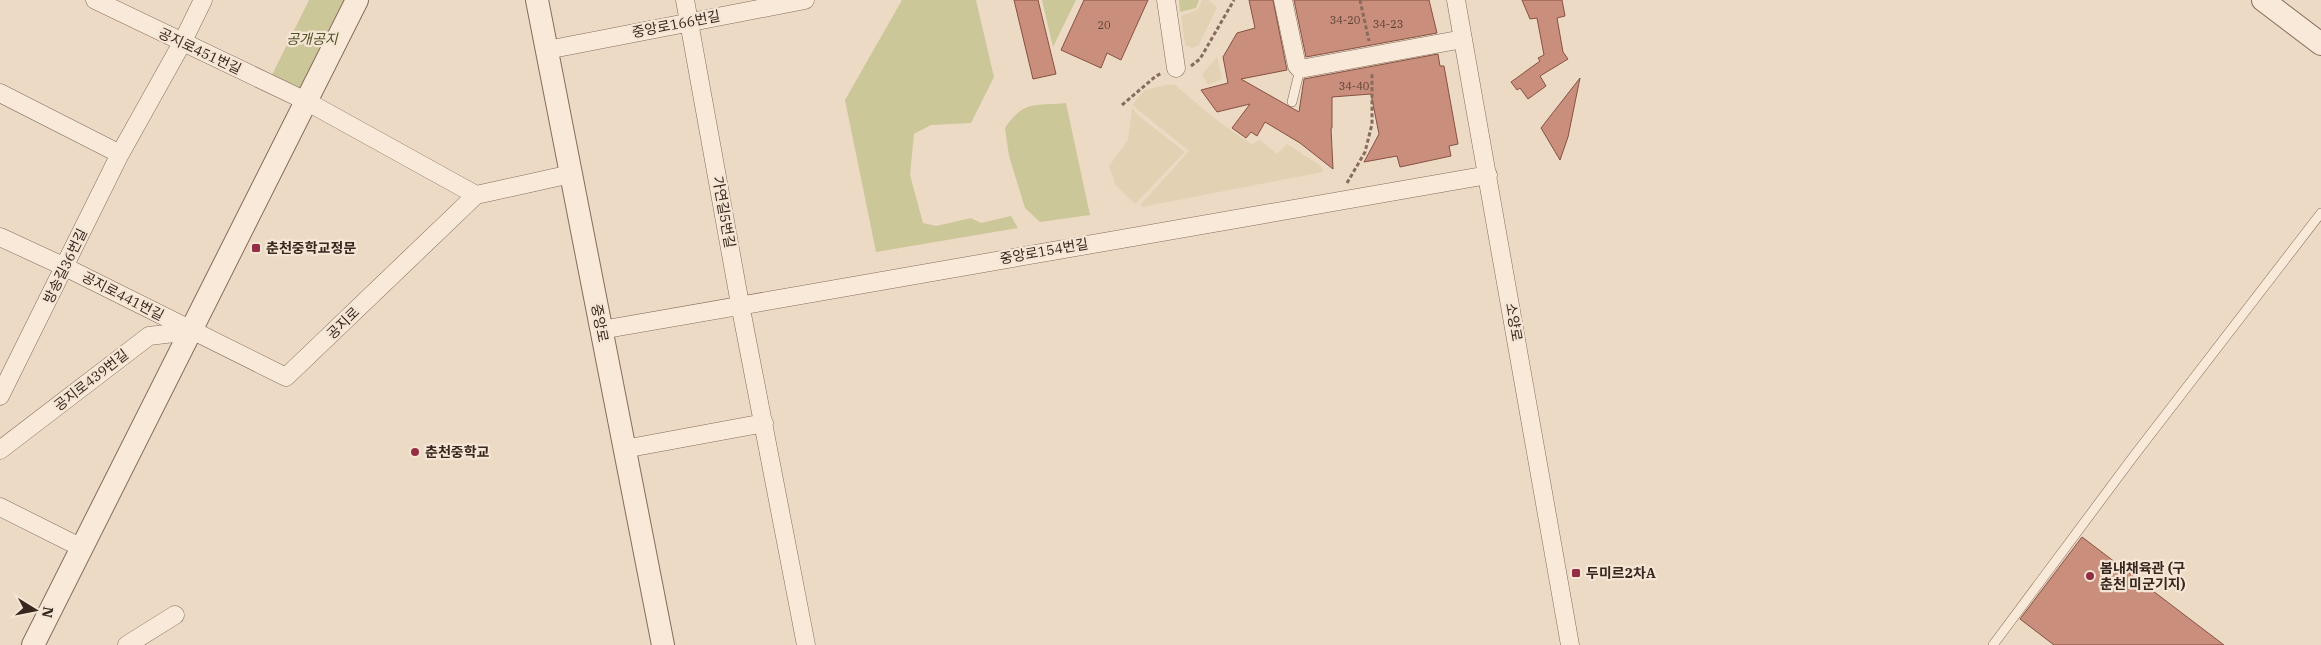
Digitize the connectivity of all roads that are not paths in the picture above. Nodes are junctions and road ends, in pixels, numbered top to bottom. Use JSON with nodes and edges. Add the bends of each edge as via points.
{"nodes":[{"id":1,"x":95,"y":0,"type":"edge"},
{"id":2,"x":203,"y":0,"type":"edge"},
{"id":3,"x":357,"y":0,"type":"edge"},
{"id":4,"x":537,"y":0,"type":"edge"},
{"id":5,"x":685,"y":0,"type":"edge"},
{"id":6,"x":1166,"y":0,"type":"edge"},
{"id":7,"x":1283,"y":0,"type":"edge"},
{"id":8,"x":1456,"y":0,"type":"edge"},
{"id":9,"x":2263,"y":0,"type":"edge"},
{"id":10,"x":796,"y":1,"type":"edge"},
{"id":11,"x":689,"y":22,"type":"junction"},
{"id":12,"x":1463,"y":39,"type":"junction"},
{"id":13,"x":182,"y":43,"type":"junction"},
{"id":14,"x":2321,"y":44,"type":"edge"},
{"id":15,"x":547,"y":50,"type":"junction"},
{"id":16,"x":1176,"y":68,"type":"dead end"},
{"id":17,"x":1300,"y":69,"type":"junction"},
{"id":18,"x":0,"y":93,"type":"edge"},
{"id":19,"x":306,"y":101,"type":"junction"},
{"id":20,"x":1292,"y":102,"type":"dead end"},
{"id":21,"x":120,"y":154,"type":"junction"},
{"id":22,"x":571,"y":174,"type":"junction"},
{"id":23,"x":1488,"y":175,"type":"junction"},
{"id":24,"x":476,"y":195,"type":"junction"},
{"id":25,"x":2321,"y":214,"type":"edge"},
{"id":26,"x":0,"y":237,"type":"edge"},
{"id":27,"x":65,"y":267,"type":"junction"},
{"id":28,"x":740,"y":304,"type":"junction"},
{"id":29,"x":601,"y":330,"type":"junction"},
{"id":30,"x":191,"y":331,"type":"junction"},
{"id":31,"x":5,"y":376,"type":"edge"},
{"id":32,"x":0,"y":396,"type":"edge"},
{"id":33,"x":764,"y":423,"type":"junction"},
{"id":34,"x":0,"y":450,"type":"edge"},
{"id":35,"x":624,"y":450,"type":"junction"},
{"id":36,"x":0,"y":507,"type":"edge"},
{"id":37,"x":82,"y":548,"type":"junction"},
{"id":38,"x":175,"y":615,"type":"dead end"},
{"id":39,"x":33,"y":645,"type":"edge"},
{"id":40,"x":127,"y":645,"type":"edge"},
{"id":41,"x":663,"y":645,"type":"edge"},
{"id":42,"x":806,"y":645,"type":"edge"},
{"id":43,"x":1570,"y":645,"type":"edge"},
{"id":44,"x":1993,"y":645,"type":"edge"}],
"edges":[{"from":1,"to":13,"type":"street","name":"공지로451번길"},
{"from":2,"to":13,"type":"street","name":"방송길36번길"},
{"from":3,"to":19,"type":"street"},
{"from":4,"to":15,"type":"street","name":"중앙로"},
{"from":5,"to":11,"type":"street","name":"가연길5번길"},
{"from":6,"to":16,"type":"street"},
{"from":7,"to":17,"type":"street"},
{"from":8,"to":12,"type":"street","name":"소양로"},
{"from":9,"to":14,"type":"street"},
{"from":10,"to":11,"type":"street","name":"중앙로166번길"},
{"from":11,"to":15,"type":"street","name":"중앙로166번길"},
{"from":11,"to":28,"type":"street","name":"가연길5번길"},
{"from":12,"to":17,"type":"street"},
{"from":12,"to":23,"type":"street","name":"소양로"},
{"from":13,"to":19,"type":"street","name":"공지로451번길"},
{"from":13,"to":21,"type":"street","name":"방송길36번길"},
{"from":15,"to":22,"type":"street","name":"중앙로"},
{"from":17,"to":20,"type":"lane"},
{"from":18,"to":21,"type":"street"},
{"from":19,"to":24,"type":"street"},
{"from":19,"to":30,"type":"street"},
{"from":21,"to":27,"type":"street","name":"방송길36번길"},
{"from":22,"to":24,"type":"street"},
{"from":22,"to":29,"type":"street","name":"중앙로"},
{"from":23,"to":28,"type":"street","name":"중앙로154번길"},
{"from":23,"to":43,"type":"street","name":"소양로"},
{"from":24,"to":30,"type":"street","name":"공지로","via":[[286,378]]},
{"from":25,"to":44,"type":"lane"},
{"from":26,"to":27,"type":"street","name":"공지로441번길"},
{"from":27,"to":30,"type":"street","name":"공지로441번길"},
{"from":27,"to":31,"type":"street","name":"방송길36번길"},
{"from":28,"to":29,"type":"street","name":"중앙로154번길"},
{"from":28,"to":33,"type":"street","name":"가연길5번길"},
{"from":29,"to":35,"type":"street","name":"중앙로"},
{"from":30,"to":34,"type":"street","name":"공지로439번길","via":[[149,336]]},
{"from":30,"to":37,"type":"street"},
{"from":31,"to":32,"type":"street","name":"방송길36번길"},
{"from":33,"to":35,"type":"street"},
{"from":33,"to":42,"type":"street","name":"가연길5번길"},
{"from":35,"to":41,"type":"street","name":"중앙로"},
{"from":36,"to":37,"type":"street"},
{"from":37,"to":39,"type":"street"},
{"from":38,"to":40,"type":"street"}]}
